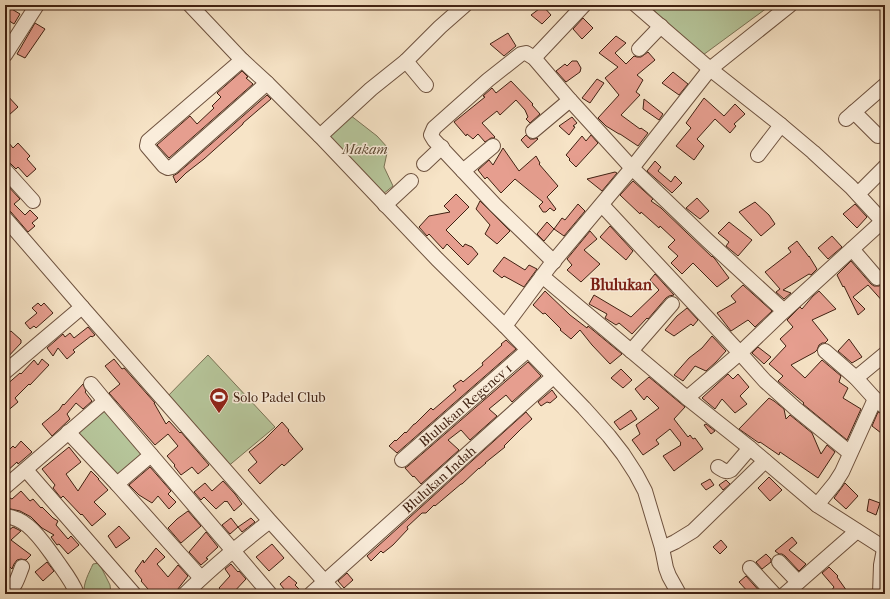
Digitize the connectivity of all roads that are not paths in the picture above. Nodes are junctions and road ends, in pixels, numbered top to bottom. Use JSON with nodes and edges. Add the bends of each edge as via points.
{"nodes":[{"id":1,"x":36,"y":5,"type":"edge"},
{"id":2,"x":190,"y":5,"type":"edge"},
{"id":3,"x":465,"y":5,"type":"edge"},
{"id":4,"x":584,"y":5,"type":"edge"},
{"id":5,"x":636,"y":5,"type":"edge"},
{"id":6,"x":790,"y":5,"type":"edge"},
{"id":7,"x":661,"y":26,"type":"junction"},
{"id":8,"x":639,"y":49,"type":"dead end"},
{"id":9,"x":7,"y":50,"type":"edge"},
{"id":10,"x":534,"y":58,"type":"junction"},
{"id":11,"x":242,"y":60,"type":"junction"},
{"id":12,"x":406,"y":61,"type":"junction"},
{"id":13,"x":710,"y":69,"type":"junction"},
{"id":14,"x":267,"y":83,"type":"junction"},
{"id":15,"x":426,"y":84,"type":"dead end"},
{"id":16,"x":885,"y":85,"type":"edge"},
{"id":17,"x":570,"y":100,"type":"junction"},
{"id":18,"x":781,"y":125,"type":"junction"},
{"id":19,"x":533,"y":131,"type":"dead end"},
{"id":20,"x":320,"y":136,"type":"junction"},
{"id":21,"x":878,"y":136,"type":"dead end"},
{"id":22,"x":493,"y":146,"type":"dead end"},
{"id":23,"x":442,"y":147,"type":"junction"},
{"id":24,"x":758,"y":155,"type":"dead end"},
{"id":25,"x":424,"y":164,"type":"dead end"},
{"id":26,"x":885,"y":167,"type":"edge"},
{"id":27,"x":632,"y":168,"type":"junction"},
{"id":28,"x":5,"y":170,"type":"edge"},
{"id":29,"x":463,"y":171,"type":"junction"},
{"id":30,"x":411,"y":181,"type":"dead end"},
{"id":31,"x":858,"y":194,"type":"junction"},
{"id":32,"x":33,"y":201,"type":"dead end"},
{"id":33,"x":602,"y":205,"type":"junction"},
{"id":34,"x":385,"y":206,"type":"junction"},
{"id":35,"x":5,"y":218,"type":"edge"},
{"id":36,"x":884,"y":221,"type":"edge"},
{"id":37,"x":852,"y":249,"type":"junction"},
{"id":38,"x":554,"y":262,"type":"junction"},
{"id":39,"x":542,"y":276,"type":"junction"},
{"id":40,"x":877,"y":278,"type":"dead end"},
{"id":41,"x":672,"y":304,"type":"dead end"},
{"id":42,"x":82,"y":307,"type":"junction"},
{"id":43,"x":784,"y":311,"type":"junction"},
{"id":44,"x":505,"y":326,"type":"junction"},
{"id":45,"x":528,"y":350,"type":"junction"},
{"id":46,"x":631,"y":351,"type":"junction"},
{"id":47,"x":825,"y":351,"type":"dead end"},
{"id":48,"x":740,"y":353,"type":"junction"},
{"id":49,"x":885,"y":354,"type":"edge"},
{"id":50,"x":5,"y":372,"type":"edge"},
{"id":51,"x":554,"y":377,"type":"junction"},
{"id":52,"x":856,"y":378,"type":"junction"},
{"id":53,"x":91,"y":384,"type":"dead end"},
{"id":54,"x":687,"y":398,"type":"junction"},
{"id":55,"x":105,"y":401,"type":"junction"},
{"id":56,"x":880,"y":403,"type":"edge"},
{"id":57,"x":68,"y":432,"type":"junction"},
{"id":58,"x":750,"y":448,"type":"junction"},
{"id":59,"x":850,"y":453,"type":"junction"},
{"id":60,"x":151,"y":455,"type":"junction"},
{"id":61,"x":402,"y":460,"type":"dead end"},
{"id":62,"x":765,"y":461,"type":"junction"},
{"id":63,"x":718,"y":467,"type":"dead end"},
{"id":64,"x":26,"y":470,"type":"junction"},
{"id":65,"x":117,"y":484,"type":"junction"},
{"id":66,"x":5,"y":487,"type":"edge"},
{"id":67,"x":817,"y":505,"type":"junction"},
{"id":68,"x":5,"y":516,"type":"edge"},
{"id":69,"x":266,"y":524,"type":"dead end"},
{"id":70,"x":857,"y":531,"type":"junction"},
{"id":71,"x":884,"y":546,"type":"edge"},
{"id":72,"x":662,"y":548,"type":"junction"},
{"id":73,"x":232,"y":550,"type":"junction"},
{"id":74,"x":779,"y":562,"type":"dead end"},
{"id":75,"x":22,"y":567,"type":"dead end"},
{"id":76,"x":750,"y":568,"type":"dead end"},
{"id":77,"x":201,"y":578,"type":"junction"},
{"id":78,"x":325,"y":581,"type":"junction"},
{"id":79,"x":798,"y":582,"type":"junction"},
{"id":80,"x":262,"y":592,"type":"edge"},
{"id":81,"x":7,"y":594,"type":"edge"},
{"id":82,"x":77,"y":594,"type":"edge"},
{"id":83,"x":134,"y":594,"type":"edge"},
{"id":84,"x":185,"y":594,"type":"edge"},
{"id":85,"x":311,"y":594,"type":"edge"},
{"id":86,"x":336,"y":594,"type":"edge"},
{"id":87,"x":680,"y":594,"type":"edge"},
{"id":88,"x":774,"y":594,"type":"edge"},
{"id":89,"x":785,"y":594,"type":"edge"},
{"id":90,"x":880,"y":594,"type":"edge"}],
"edges":[{"from":1,"to":9,"type":"street"},
{"from":2,"to":11,"type":"street"},
{"from":3,"to":12,"type":"street"},
{"from":4,"to":10,"type":"street"},
{"from":5,"to":7,"type":"street"},
{"from":6,"to":13,"type":"street"},
{"from":7,"to":8,"type":"street"},
{"from":7,"to":13,"type":"street"},
{"from":10,"to":17,"type":"street"},
{"from":10,"to":23,"type":"street","via":[[526,53],[521,54],[434,128],[432,136]]},
{"from":11,"to":14,"type":"street"},
{"from":11,"to":14,"type":"street","via":[[148,141],[147,146],[164,166],[172,167]]},
{"from":12,"to":15,"type":"street"},
{"from":12,"to":20,"type":"street"},
{"from":13,"to":18,"type":"street"},
{"from":13,"to":27,"type":"street"},
{"from":14,"to":20,"type":"street"},
{"from":16,"to":21,"type":"street","via":[[850,115]]},
{"from":17,"to":19,"type":"street"},
{"from":17,"to":27,"type":"street"},
{"from":18,"to":24,"type":"street"},
{"from":18,"to":31,"type":"street"},
{"from":20,"to":34,"type":"street"},
{"from":22,"to":29,"type":"street"},
{"from":23,"to":25,"type":"street"},
{"from":23,"to":29,"type":"street"},
{"from":26,"to":31,"type":"street"},
{"from":27,"to":33,"type":"street"},
{"from":27,"to":43,"type":"street"},
{"from":28,"to":32,"type":"street"},
{"from":29,"to":38,"type":"street","via":[[494,205]]},
{"from":30,"to":34,"type":"street"},
{"from":31,"to":36,"type":"street"},
{"from":33,"to":38,"type":"street"},
{"from":33,"to":48,"type":"street"},
{"from":34,"to":44,"type":"street"},
{"from":35,"to":42,"type":"street"},
{"from":36,"to":37,"type":"street"},
{"from":37,"to":40,"type":"street"},
{"from":37,"to":43,"type":"street"},
{"from":38,"to":39,"type":"street"},
{"from":39,"to":44,"type":"street"},
{"from":39,"to":46,"type":"street"},
{"from":41,"to":46,"type":"street"},
{"from":42,"to":50,"type":"street"},
{"from":42,"to":78,"type":"street","via":[[268,520]]},
{"from":43,"to":48,"type":"street"},
{"from":44,"to":45,"type":"street"},
{"from":45,"to":51,"type":"street"},
{"from":45,"to":61,"type":"street","name":"Blulukan Regency 1"},
{"from":46,"to":54,"type":"street"},
{"from":47,"to":52,"type":"street"},
{"from":48,"to":54,"type":"street"},
{"from":48,"to":59,"type":"street","via":[[765,381]]},
{"from":49,"to":52,"type":"street"},
{"from":51,"to":72,"type":"street","via":[[609,436],[636,474],[645,490]]},
{"from":51,"to":78,"type":"street","name":"Blulukan Indah"},
{"from":52,"to":56,"type":"street"},
{"from":53,"to":55,"type":"street"},
{"from":54,"to":58,"type":"street"},
{"from":55,"to":57,"type":"street"},
{"from":55,"to":60,"type":"street"},
{"from":56,"to":59,"type":"street"},
{"from":57,"to":64,"type":"street"},
{"from":57,"to":65,"type":"street"},
{"from":58,"to":62,"type":"street"},
{"from":58,"to":63,"type":"street","via":[[728,472]]},
{"from":59,"to":67,"type":"street","via":[[842,472]]},
{"from":60,"to":65,"type":"street"},
{"from":60,"to":73,"type":"street"},
{"from":62,"to":67,"type":"street"},
{"from":62,"to":72,"type":"street","via":[[694,531]]},
{"from":64,"to":66,"type":"street"},
{"from":64,"to":83,"type":"street"},
{"from":65,"to":77,"type":"street"},
{"from":67,"to":70,"type":"street"},
{"from":68,"to":82,"type":"street","via":[[21,521],[33,530],[66,574]]},
{"from":69,"to":73,"type":"street"},
{"from":70,"to":71,"type":"street"},
{"from":70,"to":79,"type":"street"},
{"from":71,"to":90,"type":"street"},
{"from":72,"to":87,"type":"street","via":[[669,576]]},
{"from":73,"to":77,"type":"street"},
{"from":73,"to":80,"type":"street"},
{"from":74,"to":79,"type":"street"},
{"from":75,"to":81,"type":"street","via":[[16,584]]},
{"from":76,"to":88,"type":"street"},
{"from":77,"to":84,"type":"street"},
{"from":78,"to":85,"type":"street","name":"Blulukan Indah"},
{"from":78,"to":86,"type":"street"},
{"from":79,"to":89,"type":"street"}]}
